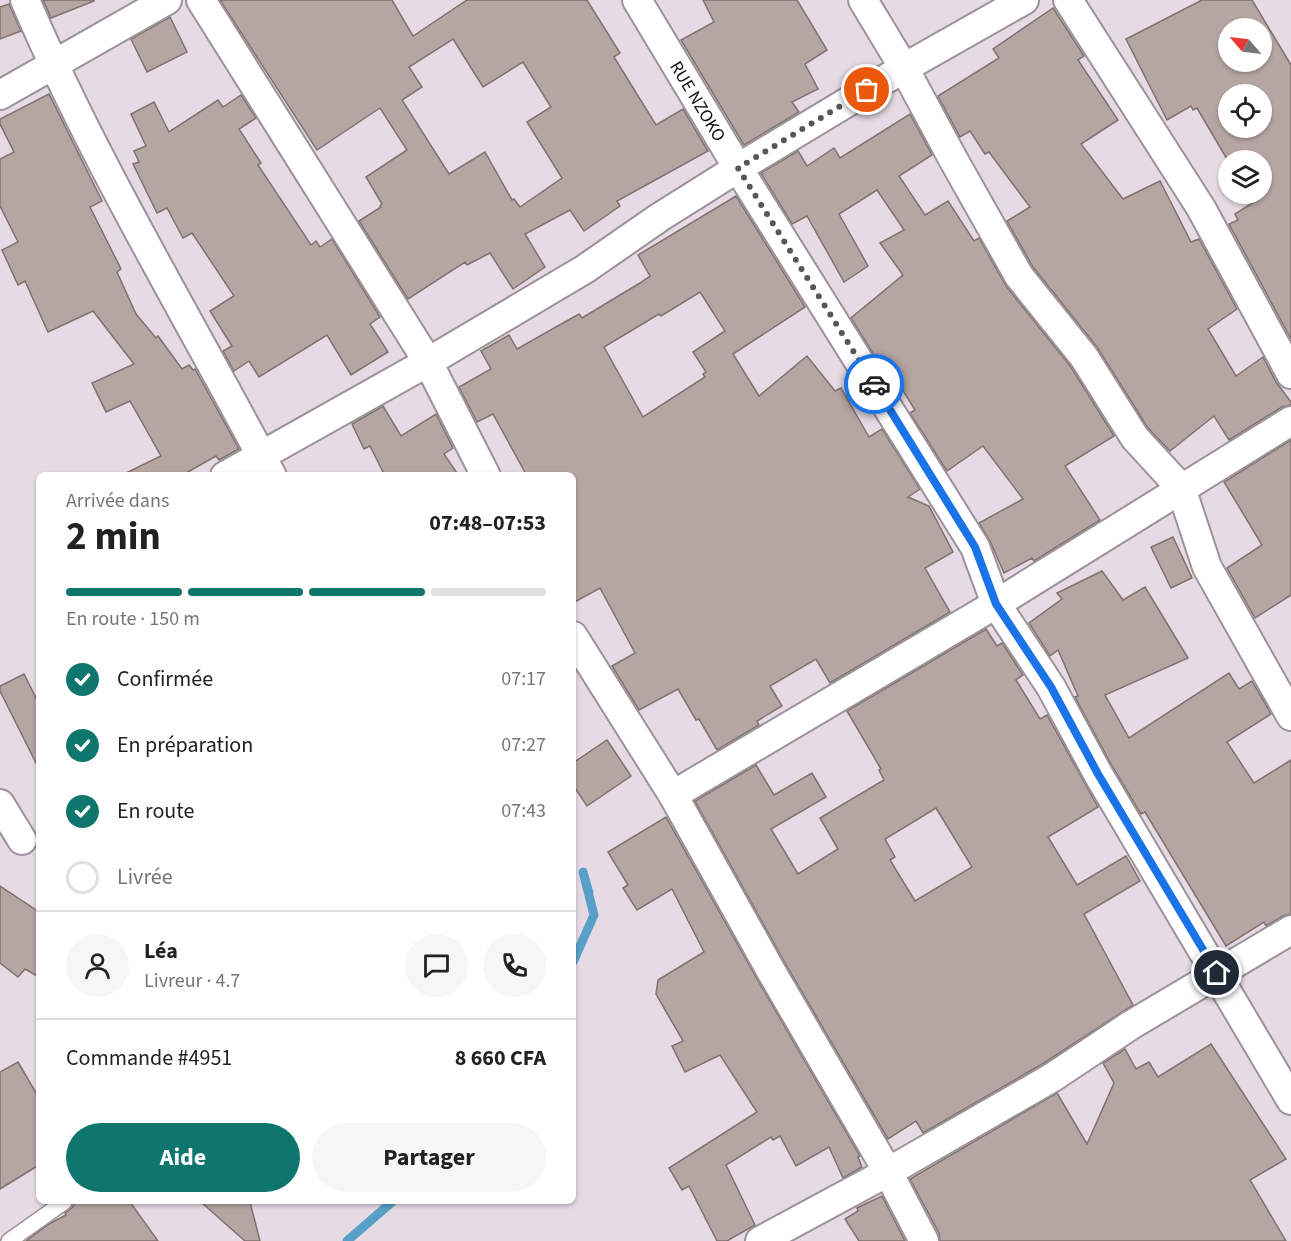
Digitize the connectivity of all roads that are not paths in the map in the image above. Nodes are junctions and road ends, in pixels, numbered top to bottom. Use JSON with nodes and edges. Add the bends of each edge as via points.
{"nodes":[{"id":1,"x":25,"y":0,"type":"edge"},
{"id":2,"x":167,"y":0,"type":"edge"},
{"id":3,"x":201,"y":0,"type":"edge"},
{"id":4,"x":637,"y":0,"type":"edge"},
{"id":5,"x":863,"y":0,"type":"edge"},
{"id":6,"x":1024,"y":0,"type":"edge"},
{"id":7,"x":1068,"y":0,"type":"edge"},
{"id":8,"x":53,"y":66,"type":"junction"},
{"id":9,"x":904,"y":68,"type":"junction"},
{"id":10,"x":0,"y":95,"type":"edge"},
{"id":11,"x":738,"y":168,"type":"junction"},
{"id":12,"x":428,"y":362,"type":"junction"},
{"id":13,"x":1291,"y":374,"type":"edge"},
{"id":14,"x":1291,"y":421,"type":"edge"},
{"id":15,"x":266,"y":466,"type":"edge"},
{"id":16,"x":241,"y":472,"type":"edge"},
{"id":17,"x":484,"y":472,"type":"edge"},
{"id":18,"x":1181,"y":488,"type":"junction"},
{"id":19,"x":996,"y":604,"type":"junction"},
{"id":20,"x":576,"y":641,"type":"edge"},
{"id":21,"x":1291,"y":716,"type":"edge"},
{"id":22,"x":673,"y":795,"type":"junction"},
{"id":23,"x":0,"y":804,"type":"edge"},
{"id":24,"x":22,"y":840,"type":"dead end"},
{"id":25,"x":1291,"y":930,"type":"edge"},
{"id":26,"x":1217,"y":973,"type":"junction"},
{"id":27,"x":1291,"y":1100,"type":"edge"},
{"id":28,"x":888,"y":1172,"type":"junction"},
{"id":29,"x":61,"y":1204,"type":"edge"},
{"id":30,"x":9,"y":1241,"type":"edge"},
{"id":31,"x":760,"y":1241,"type":"edge"},
{"id":32,"x":924,"y":1241,"type":"edge"}],
"edges":[{"from":1,"to":8,"type":"street"},
{"from":2,"to":8,"type":"street"},
{"from":3,"to":12,"type":"street"},
{"from":4,"to":11,"type":"street","name":"RUE NZOKO"},
{"from":5,"to":9,"type":"street"},
{"from":6,"to":9,"type":"street"},
{"from":7,"to":13,"type":"street","via":[[1201,207]]},
{"from":8,"to":10,"type":"street"},
{"from":8,"to":15,"type":"street"},
{"from":9,"to":11,"type":"street"},
{"from":9,"to":18,"type":"street","via":[[1019,276],[1084,357],[1136,438]]},
{"from":11,"to":12,"type":"street","via":[[585,269]]},
{"from":11,"to":19,"type":"street","name":"RUE NZOKO","via":[[975,547]]},
{"from":12,"to":15,"type":"street"},
{"from":12,"to":17,"type":"street"},
{"from":14,"to":18,"type":"street"},
{"from":15,"to":16,"type":"street"},
{"from":18,"to":19,"type":"street"},
{"from":18,"to":21,"type":"street","via":[[1208,567]]},
{"from":19,"to":22,"type":"street"},
{"from":19,"to":26,"type":"street","name":"RUE NZOKO","via":[[1051,687],[1098,774]]},
{"from":20,"to":22,"type":"street"},
{"from":22,"to":28,"type":"street"},
{"from":23,"to":24,"type":"street"},
{"from":25,"to":26,"type":"street"},
{"from":26,"to":27,"type":"street","name":"RUE NZOKO"},
{"from":26,"to":28,"type":"street","via":[[1053,1077]]},
{"from":28,"to":31,"type":"street"},
{"from":28,"to":32,"type":"street"},
{"from":29,"to":30,"type":"lane"}]}
